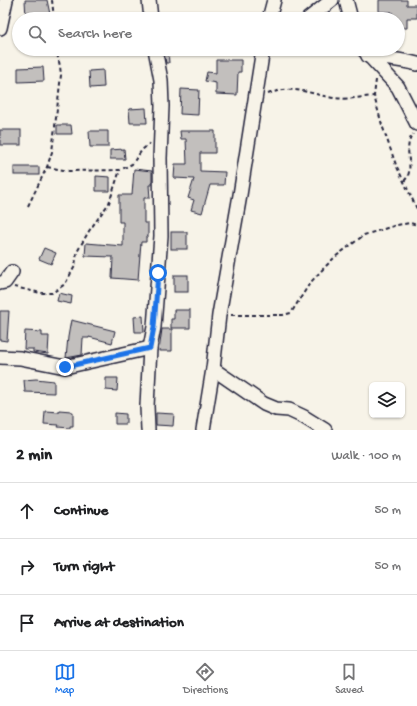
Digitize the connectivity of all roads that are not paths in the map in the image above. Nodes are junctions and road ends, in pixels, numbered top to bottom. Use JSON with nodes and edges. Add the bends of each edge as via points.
{"nodes":[{"id":1,"x":6,"y":0,"type":"edge"},
{"id":2,"x":149,"y":0,"type":"edge"},
{"id":3,"x":274,"y":0,"type":"edge"},
{"id":4,"x":332,"y":0,"type":"edge"},
{"id":5,"x":346,"y":0,"type":"edge"},
{"id":6,"x":150,"y":12,"type":"edge"},
{"id":7,"x":271,"y":12,"type":"edge"},
{"id":8,"x":317,"y":12,"type":"edge"},
{"id":9,"x":349,"y":12,"type":"edge"},
{"id":10,"x":0,"y":28,"type":"edge"},
{"id":11,"x":156,"y":56,"type":"edge"},
{"id":12,"x":262,"y":56,"type":"edge"},
{"id":13,"x":369,"y":56,"type":"edge"},
{"id":14,"x":376,"y":56,"type":"edge"},
{"id":15,"x":417,"y":64,"type":"edge"},
{"id":16,"x":417,"y":124,"type":"edge"},
{"id":17,"x":150,"y":348,"type":"junction"},
{"id":18,"x":0,"y":357,"type":"edge"},
{"id":19,"x":213,"y":369,"type":"junction"},
{"id":20,"x":148,"y":430,"type":"edge"},
{"id":21,"x":203,"y":430,"type":"edge"},
{"id":22,"x":325,"y":430,"type":"edge"}],
"edges":[{"from":1,"to":10,"type":"street"},
{"from":2,"to":6,"type":"street"},
{"from":3,"to":7,"type":"street"},
{"from":4,"to":8,"type":"street"},
{"from":5,"to":9,"type":"street"},
{"from":11,"to":17,"type":"street","via":[[162,106],[161,236]]},
{"from":12,"to":19,"type":"street","via":[[219,315]]},
{"from":13,"to":16,"type":"street","via":[[398,87]]},
{"from":14,"to":15,"type":"street"},
{"from":17,"to":18,"type":"street","via":[[65,367],[20,358]]},
{"from":17,"to":20,"type":"street"},
{"from":19,"to":21,"type":"street"},
{"from":19,"to":22,"type":"street","via":[[264,404],[289,410]]}]}
